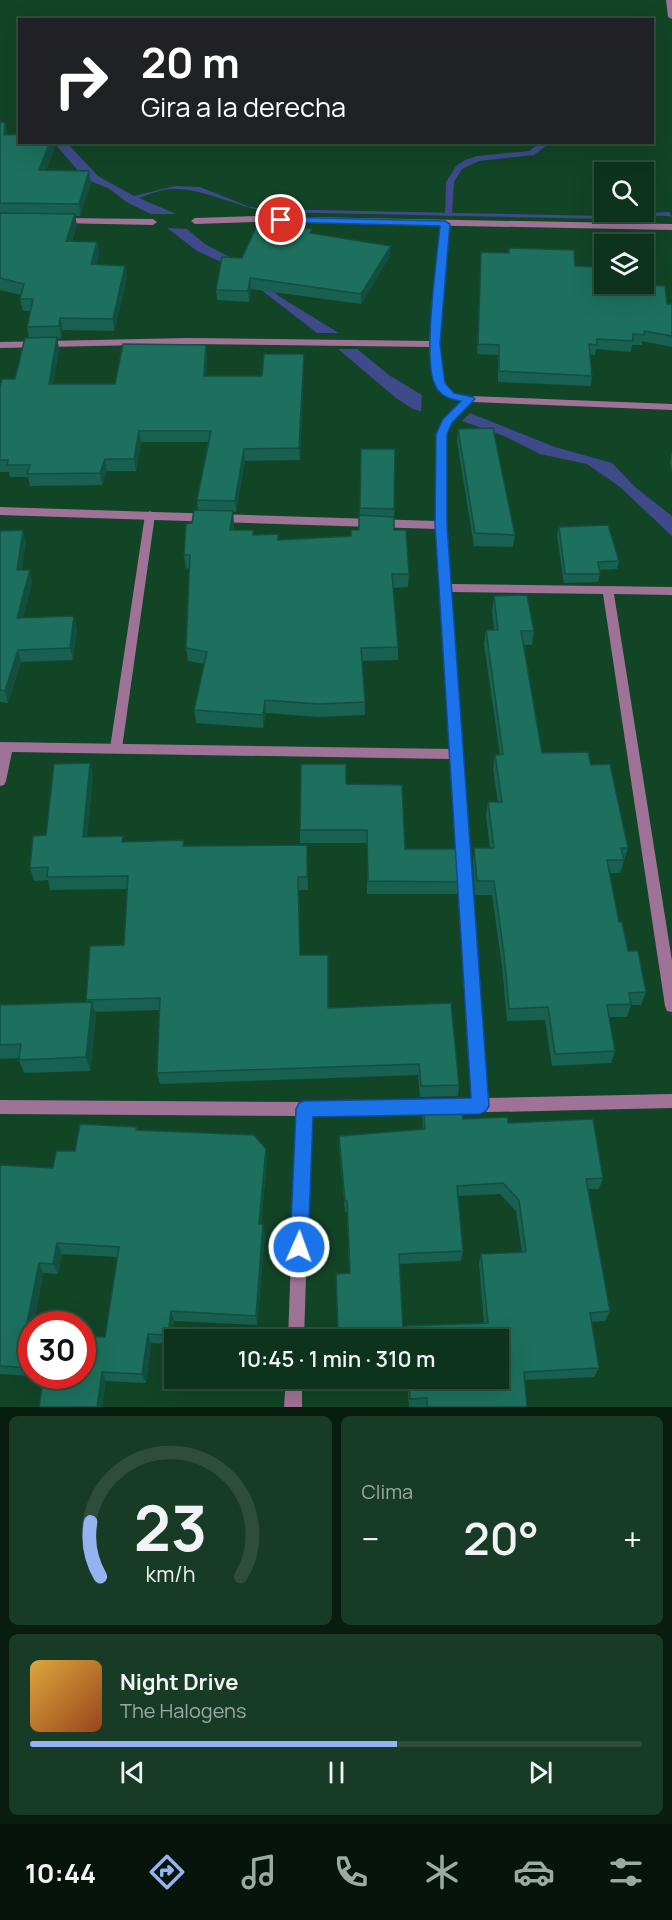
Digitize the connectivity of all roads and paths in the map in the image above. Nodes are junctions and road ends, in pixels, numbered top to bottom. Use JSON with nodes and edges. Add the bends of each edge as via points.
{"nodes":[{"id":1,"x":669,"y":0,"type":"edge"},
{"id":2,"x":672,"y":17,"type":"edge"},
{"id":3,"x":47,"y":221,"type":"edge"},
{"id":4,"x":195,"y":221,"type":"dead end"},
{"id":5,"x":153,"y":222,"type":"dead end"},
{"id":6,"x":445,"y":224,"type":"junction"},
{"id":7,"x":672,"y":227,"type":"edge"},
{"id":8,"x":435,"y":344,"type":"junction"},
{"id":9,"x":0,"y":345,"type":"edge"},
{"id":10,"x":467,"y":402,"type":"junction"},
{"id":11,"x":672,"y":407,"type":"edge"},
{"id":12,"x":0,"y":511,"type":"edge"},
{"id":13,"x":150,"y":514,"type":"junction"},
{"id":14,"x":441,"y":525,"type":"junction"},
{"id":15,"x":447,"y":588,"type":"junction"},
{"id":16,"x":608,"y":591,"type":"junction"},
{"id":17,"x":672,"y":591,"type":"edge"},
{"id":18,"x":3,"y":747,"type":"edge"},
{"id":19,"x":116,"y":748,"type":"junction"},
{"id":20,"x":458,"y":754,"type":"junction"},
{"id":21,"x":0,"y":781,"type":"edge"},
{"id":22,"x":672,"y":1006,"type":"edge"},
{"id":23,"x":672,"y":1101,"type":"edge"},
{"id":24,"x":480,"y":1106,"type":"junction"},
{"id":25,"x":0,"y":1107,"type":"edge"},
{"id":26,"x":304,"y":1109,"type":"junction"},
{"id":27,"x":296,"y":1329,"type":"edge"},
{"id":28,"x":294,"y":1389,"type":"edge"},
{"id":29,"x":293,"y":1407,"type":"edge"}],
"edges":[{"from":1,"to":2,"type":"street"},
{"from":3,"to":5,"type":"street"},
{"from":4,"to":6,"type":"street"},
{"from":6,"to":7,"type":"street"},
{"from":6,"to":8,"type":"street"},
{"from":8,"to":9,"type":"street","via":[[189,341]]},
{"from":8,"to":10,"type":"street","via":[[443,390]]},
{"from":10,"to":11,"type":"street"},
{"from":10,"to":14,"type":"street","via":[[441,434]]},
{"from":12,"to":13,"type":"street"},
{"from":13,"to":14,"type":"street"},
{"from":13,"to":19,"type":"street"},
{"from":14,"to":15,"type":"street"},
{"from":15,"to":16,"type":"street"},
{"from":15,"to":20,"type":"street"},
{"from":16,"to":17,"type":"street"},
{"from":16,"to":22,"type":"street"},
{"from":18,"to":19,"type":"street"},
{"from":18,"to":21,"type":"street"},
{"from":19,"to":20,"type":"street"},
{"from":20,"to":24,"type":"street"},
{"from":23,"to":24,"type":"street"},
{"from":24,"to":26,"type":"street"},
{"from":25,"to":26,"type":"street"},
{"from":26,"to":27,"type":"street"},
{"from":28,"to":29,"type":"street"}]}
